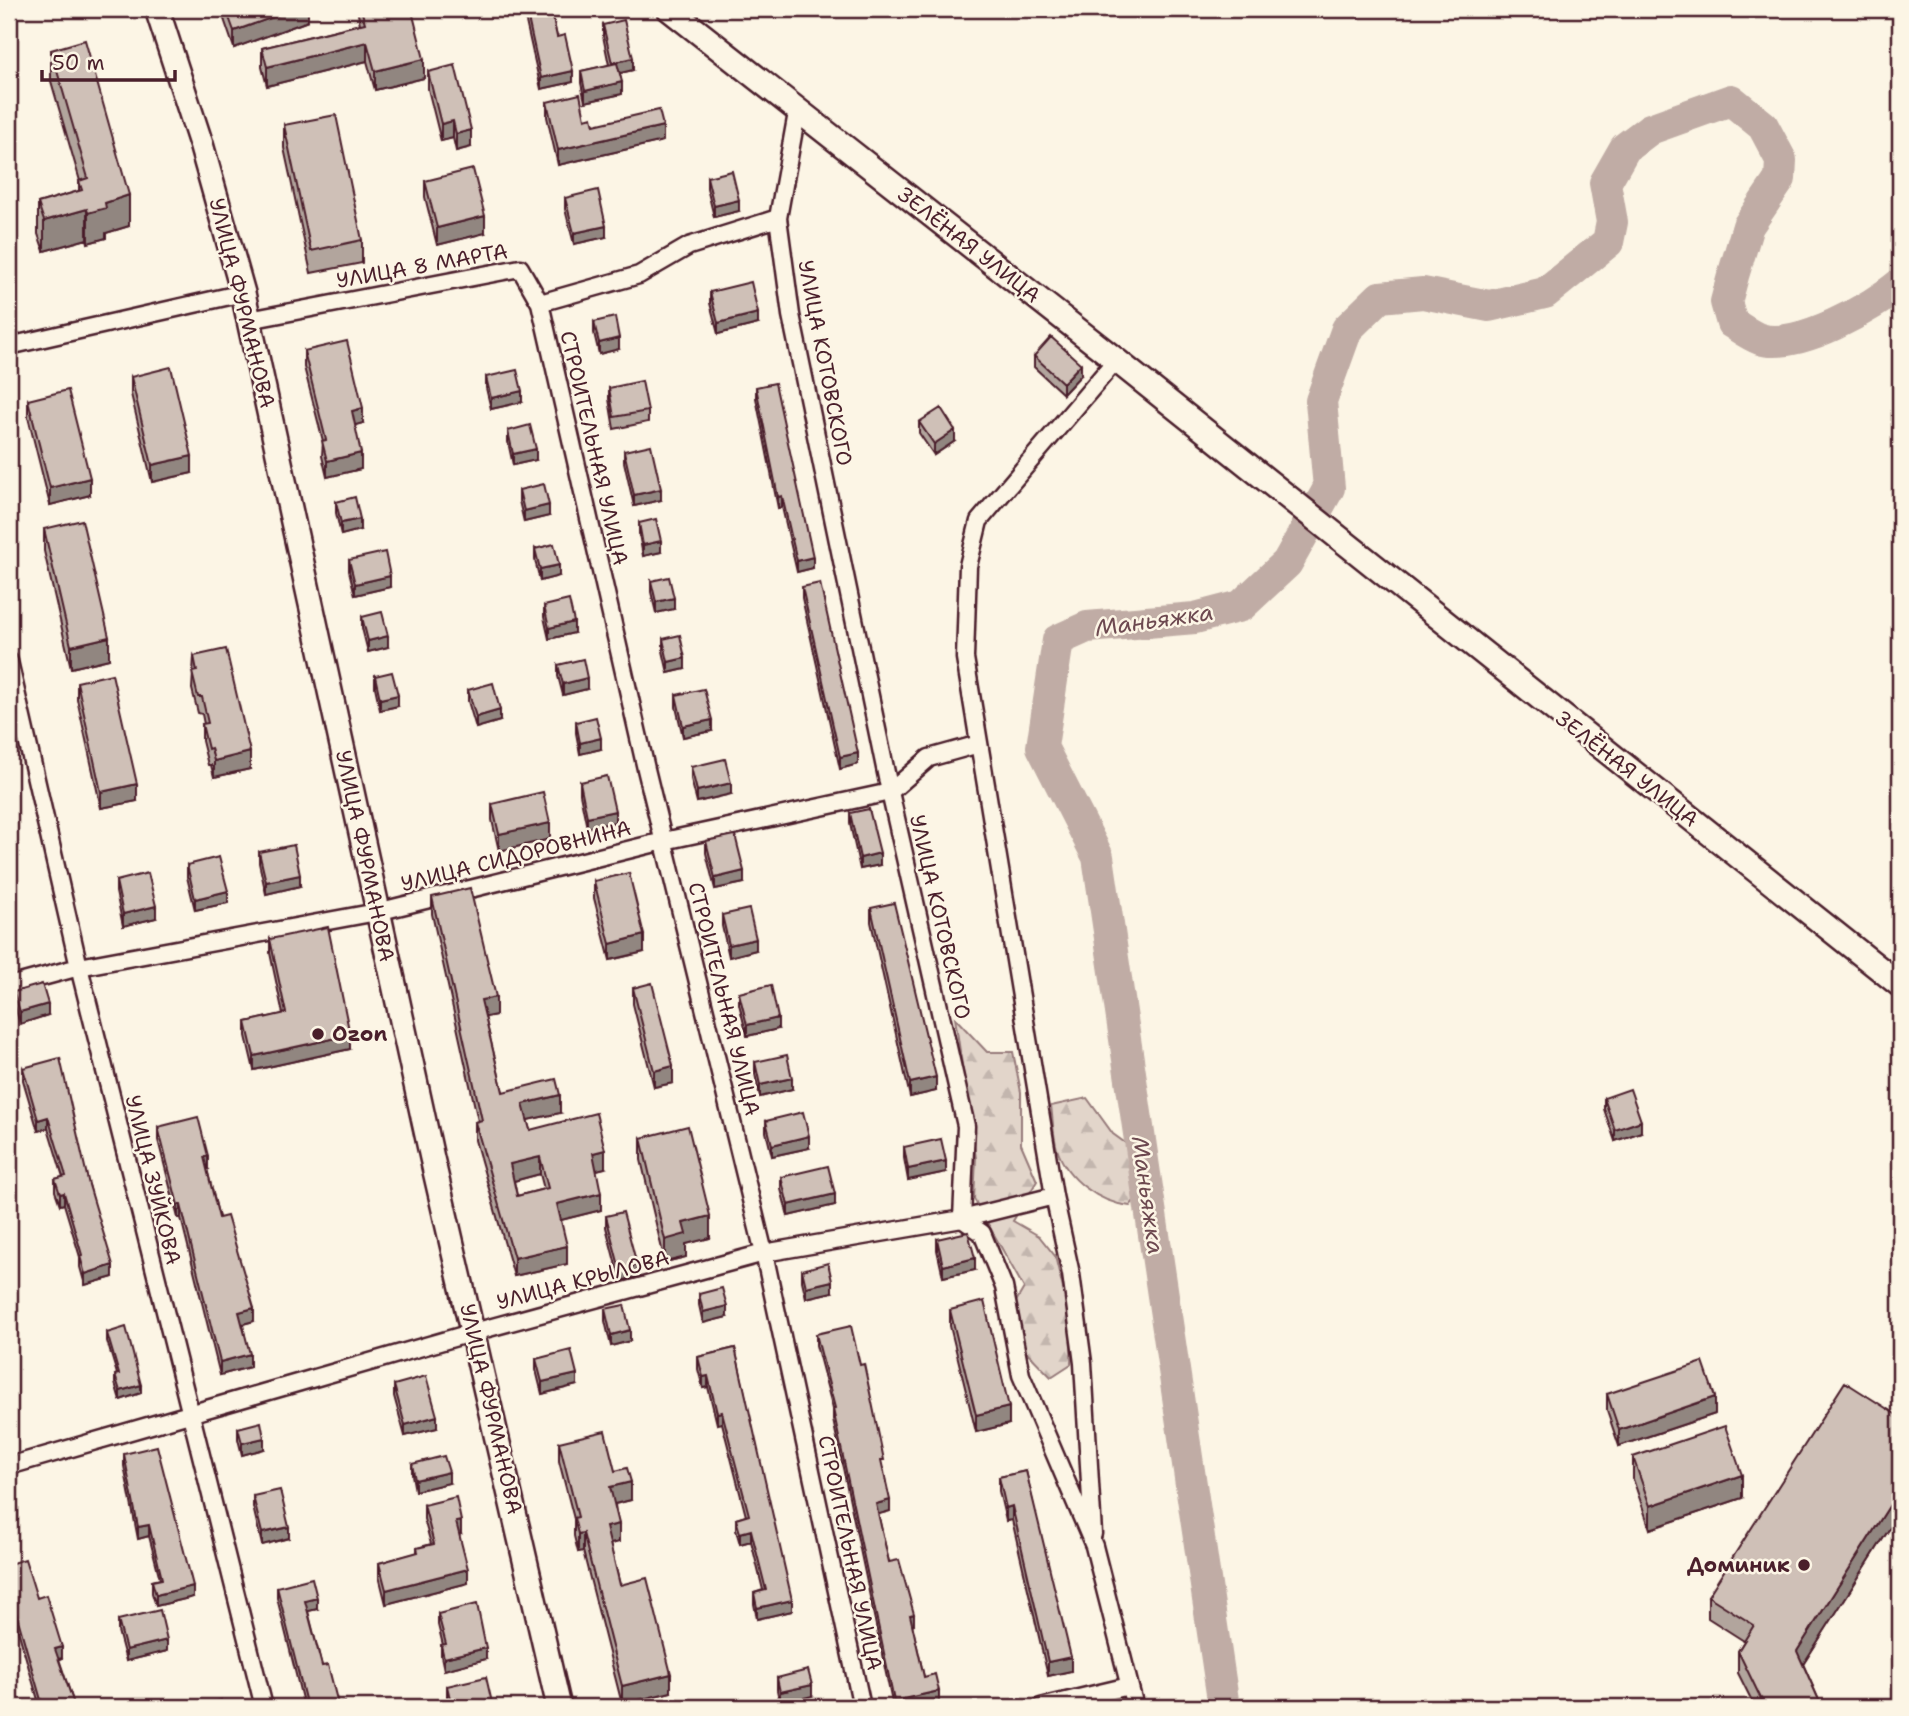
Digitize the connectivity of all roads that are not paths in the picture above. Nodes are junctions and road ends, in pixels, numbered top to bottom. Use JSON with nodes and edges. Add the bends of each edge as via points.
{"nodes":[{"id":1,"x":157,"y":9,"type":"edge"},
{"id":2,"x":669,"y":9,"type":"edge"},
{"id":3,"x":797,"y":113,"type":"junction"},
{"id":4,"x":778,"y":218,"type":"junction"},
{"id":5,"x":243,"y":293,"type":"junction"},
{"id":6,"x":540,"y":303,"type":"junction"},
{"id":7,"x":249,"y":320,"type":"junction"},
{"id":8,"x":9,"y":346,"type":"edge"},
{"id":9,"x":1116,"y":360,"type":"junction"},
{"id":10,"x":9,"y":661,"type":"edge"},
{"id":11,"x":979,"y":744,"type":"junction"},
{"id":12,"x":890,"y":792,"type":"junction"},
{"id":13,"x":664,"y":841,"type":"junction"},
{"id":14,"x":377,"y":912,"type":"junction"},
{"id":15,"x":79,"y":967,"type":"junction"},
{"id":16,"x":1900,"y":985,"type":"edge"},
{"id":17,"x":9,"y":986,"type":"edge"},
{"id":18,"x":1054,"y":1196,"type":"junction"},
{"id":19,"x":962,"y":1219,"type":"junction"},
{"id":20,"x":764,"y":1253,"type":"junction"},
{"id":21,"x":474,"y":1332,"type":"junction"},
{"id":22,"x":191,"y":1412,"type":"junction"},
{"id":23,"x":9,"y":1466,"type":"edge"},
{"id":24,"x":1094,"y":1546,"type":"junction"},
{"id":25,"x":1129,"y":1686,"type":"junction"},
{"id":26,"x":264,"y":1707,"type":"edge"},
{"id":27,"x":559,"y":1707,"type":"edge"},
{"id":28,"x":862,"y":1707,"type":"edge"},
{"id":29,"x":1041,"y":1707,"type":"edge"},
{"id":30,"x":1135,"y":1707,"type":"edge"}],
"edges":[{"from":1,"to":5,"type":"main road","name":"УЛИЦА ФУРМАНОВА"},
{"from":2,"to":3,"type":"main road","name":"ЗЕЛЁНАЯ УЛИЦА"},
{"from":3,"to":4,"type":"street","name":"УЛИЦА КОТОВСКОГО"},
{"from":3,"to":9,"type":"main road","name":"ЗЕЛЁНАЯ УЛИЦА"},
{"from":4,"to":6,"type":"street","via":[[689,246],[639,275]]},
{"from":4,"to":12,"type":"street","name":"УЛИЦА КОТОВСКОГО","via":[[791,315]]},
{"from":5,"to":7,"type":"main road","name":"УЛИЦА ФУРМАНОВА"},
{"from":5,"to":8,"type":"street"},
{"from":6,"to":7,"type":"street","name":"УЛИЦА 8 МАРТА","via":[[520,268]]},
{"from":6,"to":13,"type":"street","name":"СТРОИТЕЛЬНАЯ УЛИЦА"},
{"from":7,"to":14,"type":"main road","name":"УЛИЦА ФУРМАНОВА"},
{"from":9,"to":11,"type":"street","via":[[979,521],[968,566],[965,659]]},
{"from":9,"to":16,"type":"main road","name":"ЗЕЛЁНАЯ УЛИЦА"},
{"from":10,"to":15,"type":"street","name":"УЛИЦА ЗУЙКОВА"},
{"from":11,"to":12,"type":"street","name":"УЛИЦА СИДОРОВНИНА","via":[[929,758]]},
{"from":11,"to":18,"type":"street"},
{"from":12,"to":13,"type":"street","name":"УЛИЦА СИДОРОВНИНА"},
{"from":12,"to":19,"type":"street","name":"УЛИЦА КОТОВСКОГО","via":[[966,1126]]},
{"from":13,"to":14,"type":"street","name":"УЛИЦА СИДОРОВНИНА"},
{"from":13,"to":20,"type":"street","name":"СТРОИТЕЛЬНАЯ УЛИЦА"},
{"from":14,"to":15,"type":"street","name":"УЛИЦА СИДОРОВНИНА"},
{"from":14,"to":21,"type":"main road","name":"УЛИЦА ФУРМАНОВА"},
{"from":15,"to":17,"type":"street","name":"УЛИЦА СИДОРОВНИНА"},
{"from":15,"to":22,"type":"street","name":"УЛИЦА ЗУЙКОВА"},
{"from":18,"to":19,"type":"street","name":"УЛИЦА КРЫЛОВА"},
{"from":18,"to":24,"type":"street","via":[[1083,1363]]},
{"from":19,"to":20,"type":"street","name":"УЛИЦА КРЫЛОВА"},
{"from":19,"to":24,"type":"street","via":[[982,1233],[1004,1287],[1021,1375]]},
{"from":20,"to":21,"type":"street","name":"УЛИЦА КРЫЛОВА"},
{"from":20,"to":28,"type":"street","name":"СТРОИТЕЛЬНАЯ УЛИЦА"},
{"from":21,"to":22,"type":"street","name":"УЛИЦА КРЫЛОВА"},
{"from":21,"to":27,"type":"main road","name":"УЛИЦА ФУРМАНОВА"},
{"from":22,"to":23,"type":"street","name":"УЛИЦА КРЫЛОВА"},
{"from":22,"to":26,"type":"street","name":"УЛИЦА ЗУЙКОВА"},
{"from":24,"to":25,"type":"street"},
{"from":25,"to":29,"type":"street"},
{"from":25,"to":30,"type":"street"}]}
